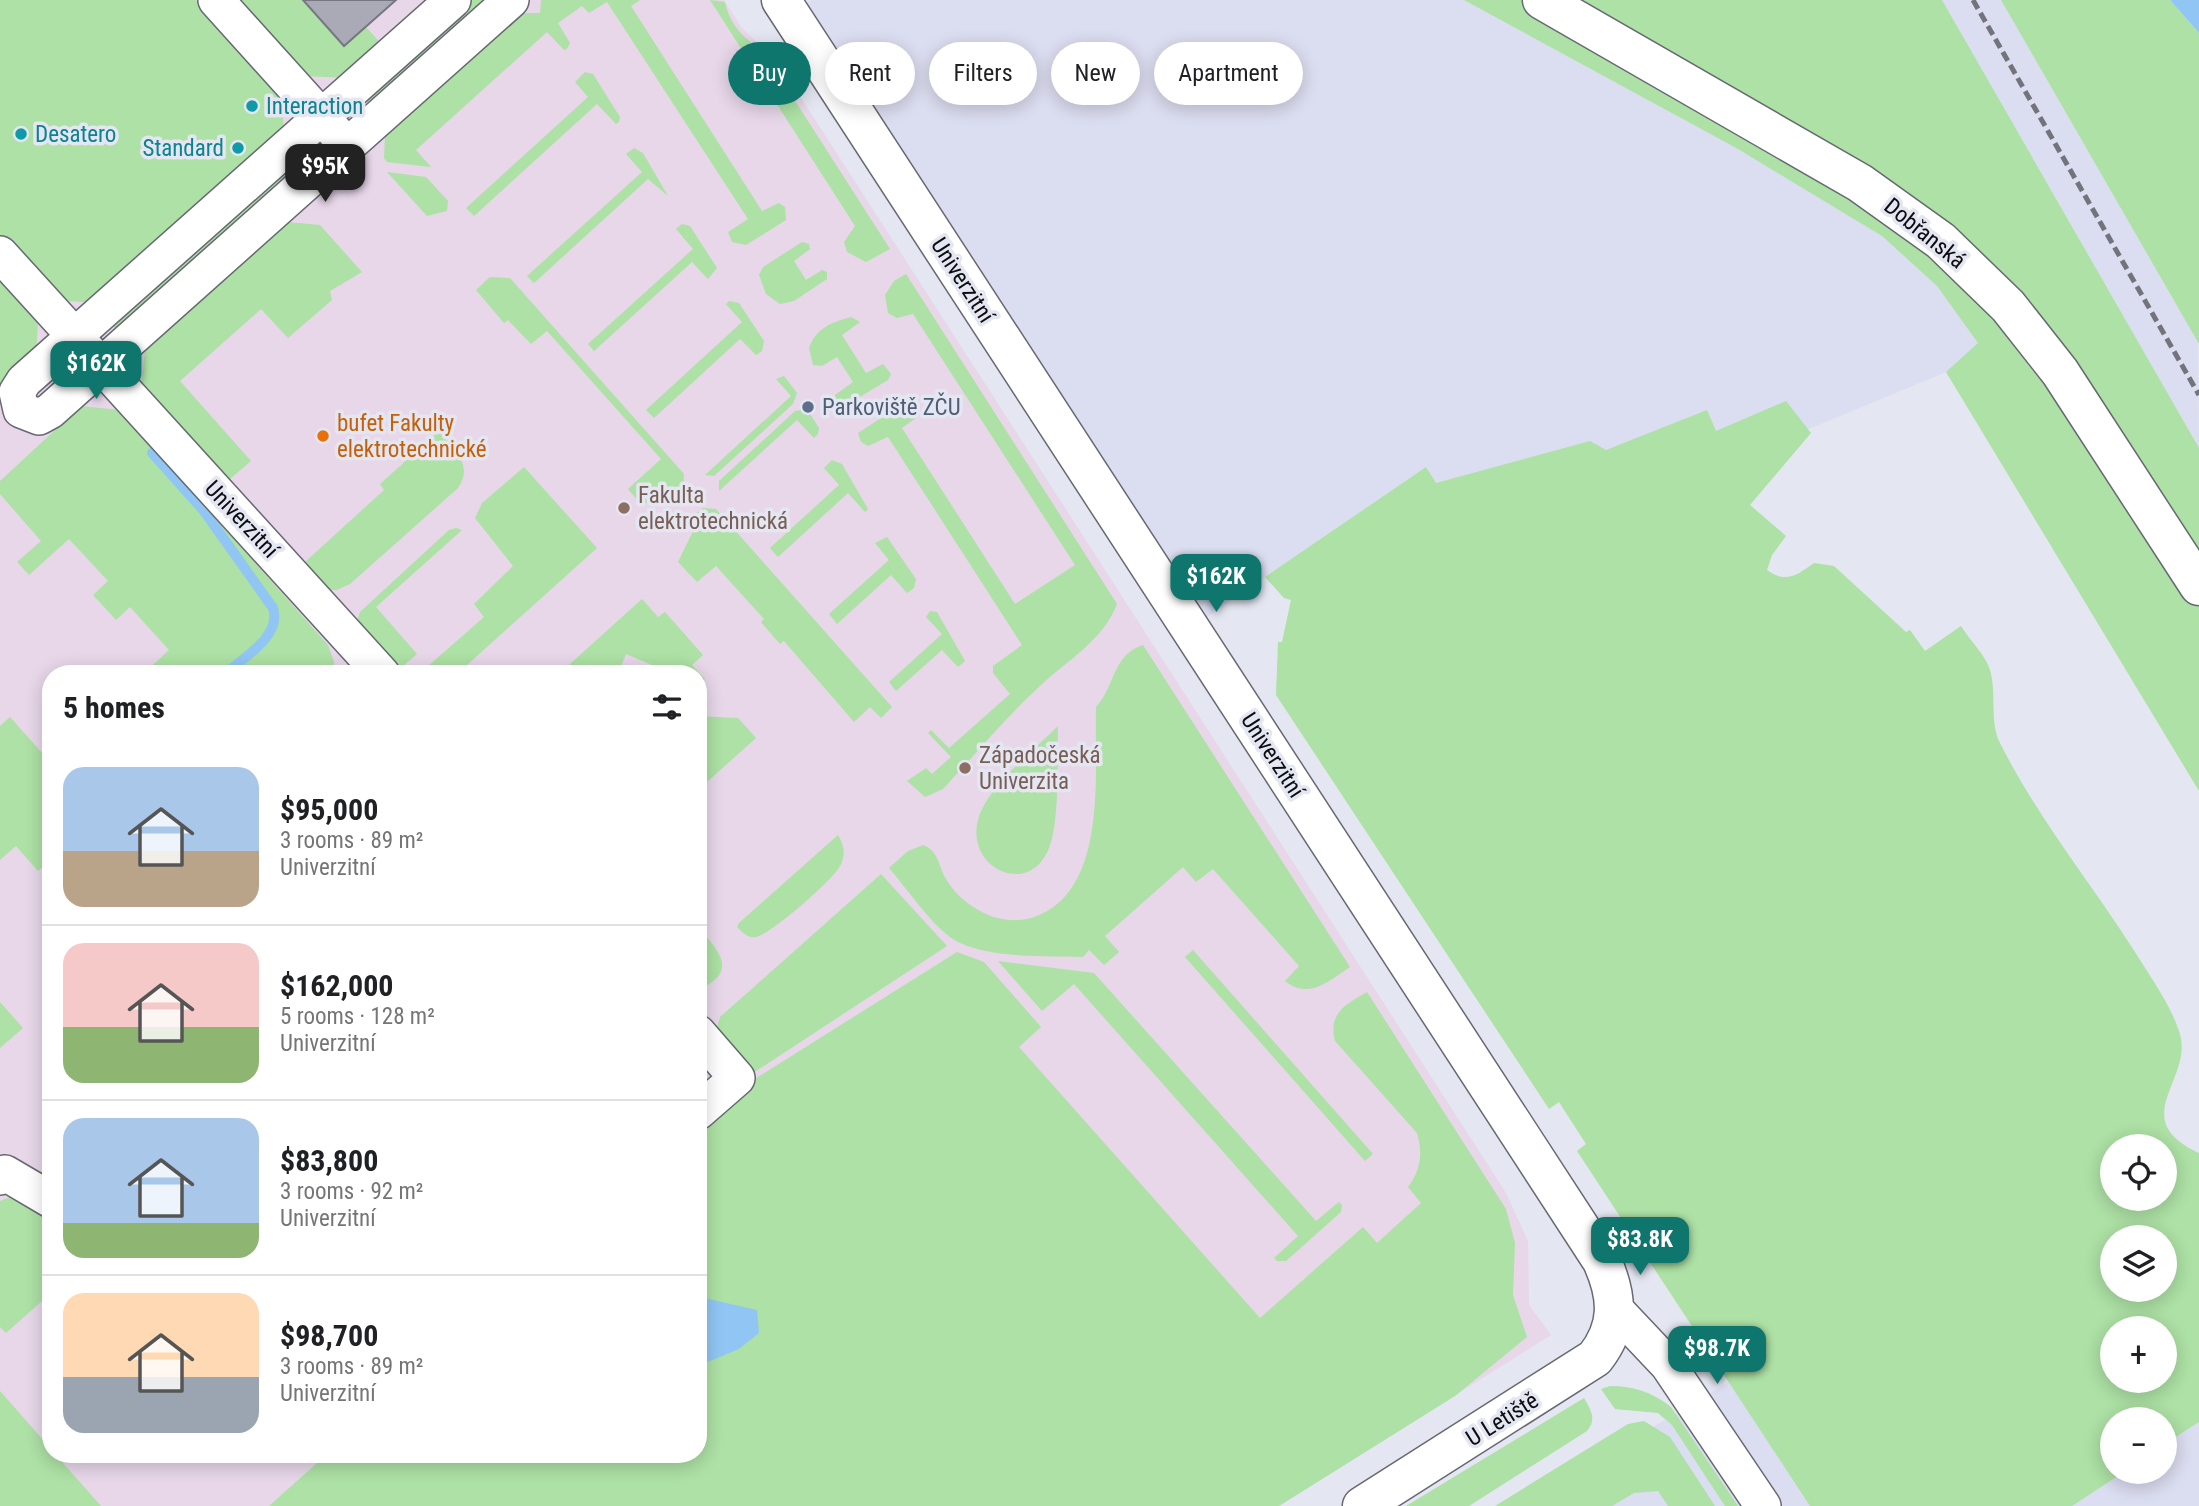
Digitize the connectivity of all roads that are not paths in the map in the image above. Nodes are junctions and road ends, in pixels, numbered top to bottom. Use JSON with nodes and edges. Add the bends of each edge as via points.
{"nodes":[{"id":1,"x":216,"y":0,"type":"edge"},
{"id":2,"x":453,"y":0,"type":"edge"},
{"id":3,"x":512,"y":0,"type":"edge"},
{"id":4,"x":781,"y":0,"type":"edge"},
{"id":5,"x":1542,"y":0,"type":"edge"},
{"id":6,"x":322,"y":116,"type":"junction"},
{"id":7,"x":353,"y":153,"type":"junction"},
{"id":8,"x":0,"y":254,"type":"edge"},
{"id":9,"x":75,"y":337,"type":"junction"},
{"id":10,"x":101,"y":366,"type":"junction"},
{"id":11,"x":2199,"y":586,"type":"edge"},
{"id":12,"x":374,"y":665,"type":"edge"},
{"id":13,"x":707,"y":1044,"type":"edge"},
{"id":14,"x":707,"y":1104,"type":"edge"},
{"id":15,"x":2,"y":1172,"type":"edge"},
{"id":16,"x":42,"y":1195,"type":"edge"},
{"id":17,"x":1616,"y":1310,"type":"junction"},
{"id":18,"x":1362,"y":1506,"type":"edge"},
{"id":19,"x":1763,"y":1506,"type":"edge"}],
"edges":[{"from":1,"to":6,"type":"street"},
{"from":2,"to":6,"type":"street"},
{"from":3,"to":7,"type":"street"},
{"from":4,"to":17,"type":"street","name":"Univerzitní","via":[[1601,1261]]},
{"from":5,"to":11,"type":"street","name":"Dobřanská","via":[[1860,183],[1941,241],[2008,306],[2060,372]]},
{"from":6,"to":7,"type":"street"},
{"from":6,"to":9,"type":"street"},
{"from":7,"to":10,"type":"street"},
{"from":8,"to":9,"type":"street","name":"Univerzitní"},
{"from":9,"to":10,"type":"street","name":"Univerzitní"},
{"from":9,"to":10,"type":"street","via":[[20,386],[21,410],[32,416],[45,415]]},
{"from":10,"to":12,"type":"street","name":"Univerzitní"},
{"from":13,"to":14,"type":"street","via":[[737,1078]]},
{"from":15,"to":16,"type":"street"},
{"from":17,"to":18,"type":"street","name":"U Letiště","via":[[1605,1345],[1577,1372]]},
{"from":17,"to":19,"type":"street","name":"Univerzitní","via":[[1668,1365]]}]}
